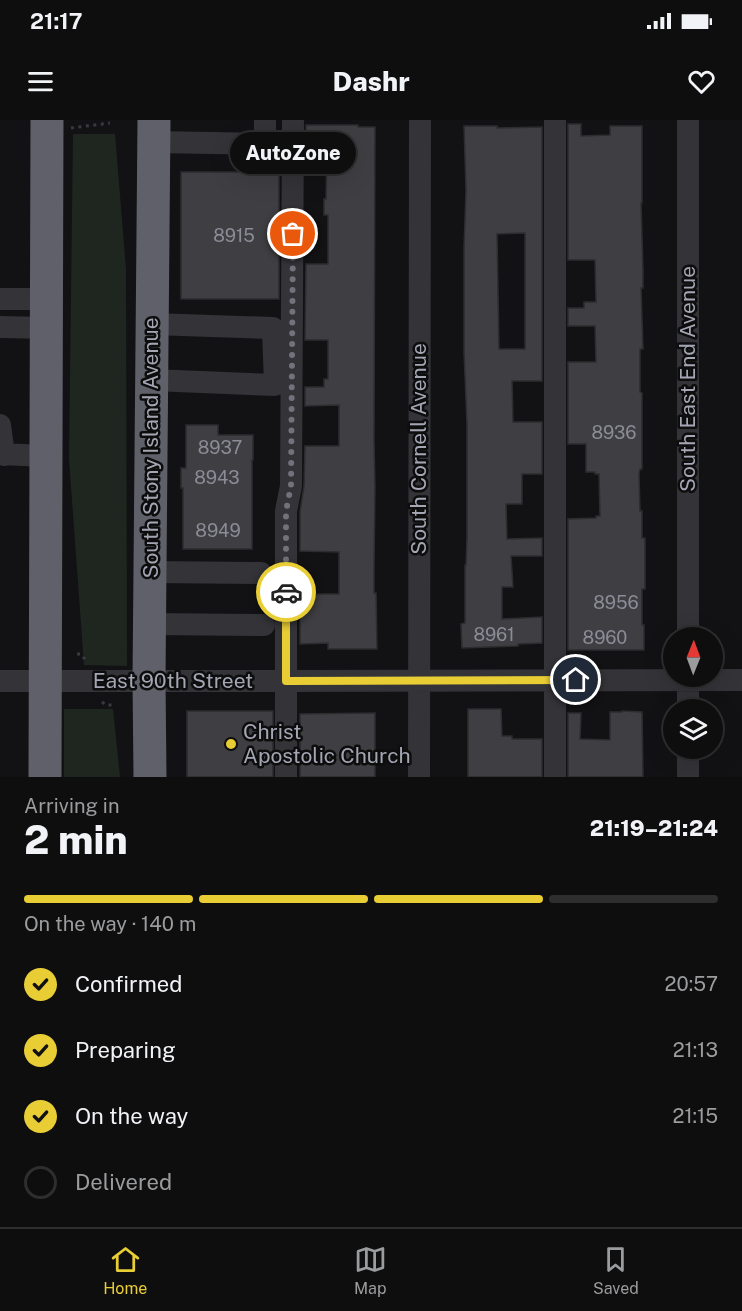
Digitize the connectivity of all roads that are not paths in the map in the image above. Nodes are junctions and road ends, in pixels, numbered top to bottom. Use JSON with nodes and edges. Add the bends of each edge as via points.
{"nodes":[{"id":1,"x":265,"y":120,"type":"edge"},
{"id":2,"x":293,"y":120,"type":"edge"},
{"id":3,"x":420,"y":120,"type":"edge"},
{"id":4,"x":555,"y":120,"type":"edge"},
{"id":5,"x":688,"y":120,"type":"edge"},
{"id":6,"x":59,"y":124,"type":"edge"},
{"id":7,"x":154,"y":131,"type":"edge"},
{"id":8,"x":0,"y":299,"type":"edge"},
{"id":9,"x":46,"y":314,"type":"junction"},
{"id":10,"x":152,"y":324,"type":"junction"},
{"id":11,"x":0,"y":327,"type":"edge"},
{"id":12,"x":152,"y":380,"type":"junction"},
{"id":13,"x":0,"y":425,"type":"edge"},
{"id":14,"x":2,"y":455,"type":"edge"},
{"id":15,"x":46,"y":456,"type":"junction"},
{"id":16,"x":150,"y":573,"type":"junction"},
{"id":17,"x":261,"y":573,"type":"dead end"},
{"id":18,"x":150,"y":624,"type":"junction"},
{"id":19,"x":264,"y":625,"type":"dead end"},
{"id":20,"x":688,"y":627,"type":"edge"},
{"id":21,"x":663,"y":678,"type":"edge"},
{"id":22,"x":723,"y":679,"type":"edge"},
{"id":23,"x":45,"y":680,"type":"junction"},
{"id":24,"x":149,"y":680,"type":"junction"},
{"id":25,"x":419,"y":680,"type":"junction"},
{"id":26,"x":555,"y":680,"type":"junction"},
{"id":27,"x":742,"y":680,"type":"edge"},
{"id":28,"x":0,"y":681,"type":"edge"},
{"id":29,"x":286,"y":681,"type":"junction"},
{"id":30,"x":688,"y":759,"type":"edge"},
{"id":31,"x":45,"y":777,"type":"edge"},
{"id":32,"x":150,"y":777,"type":"edge"},
{"id":33,"x":286,"y":777,"type":"edge"},
{"id":34,"x":419,"y":777,"type":"edge"},
{"id":35,"x":555,"y":777,"type":"edge"},
{"id":36,"x":688,"y":777,"type":"edge"}],
"edges":[{"from":1,"to":7,"type":"street","via":[[265,144]]},
{"from":2,"to":29,"type":"street"},
{"from":3,"to":25,"type":"street","name":"South Cornell Avenue"},
{"from":4,"to":26,"type":"street"},
{"from":5,"to":20,"type":"street","name":"South East End Avenue"},
{"from":6,"to":9,"type":"highway"},
{"from":7,"to":10,"type":"highway","name":"South Stony Island Avenue"},
{"from":8,"to":9,"type":"street"},
{"from":9,"to":11,"type":"street"},
{"from":9,"to":15,"type":"highway"},
{"from":10,"to":12,"type":"highway","name":"South Stony Island Avenue"},
{"from":10,"to":12,"type":"street","via":[[273,328],[275,385]]},
{"from":12,"to":16,"type":"highway","name":"South Stony Island Avenue"},
{"from":13,"to":14,"type":"street"},
{"from":14,"to":15,"type":"street"},
{"from":15,"to":23,"type":"highway"},
{"from":16,"to":17,"type":"street"},
{"from":16,"to":18,"type":"highway","name":"South Stony Island Avenue"},
{"from":18,"to":19,"type":"street"},
{"from":18,"to":24,"type":"highway","name":"South Stony Island Avenue"},
{"from":21,"to":26,"type":"street","name":"East 90th Street"},
{"from":22,"to":27,"type":"street","name":"East 90th Street"},
{"from":23,"to":24,"type":"street","name":"East 90th Street"},
{"from":23,"to":28,"type":"street","name":"East 90th Street"},
{"from":23,"to":31,"type":"highway"},
{"from":24,"to":29,"type":"street","name":"East 90th Street"},
{"from":24,"to":32,"type":"highway","name":"South Stony Island Avenue"},
{"from":25,"to":26,"type":"street","name":"East 90th Street"},
{"from":25,"to":29,"type":"street","name":"East 90th Street"},
{"from":25,"to":34,"type":"street","name":"South Cornell Avenue"},
{"from":26,"to":35,"type":"street"},
{"from":29,"to":33,"type":"street"},
{"from":30,"to":36,"type":"street"}]}
